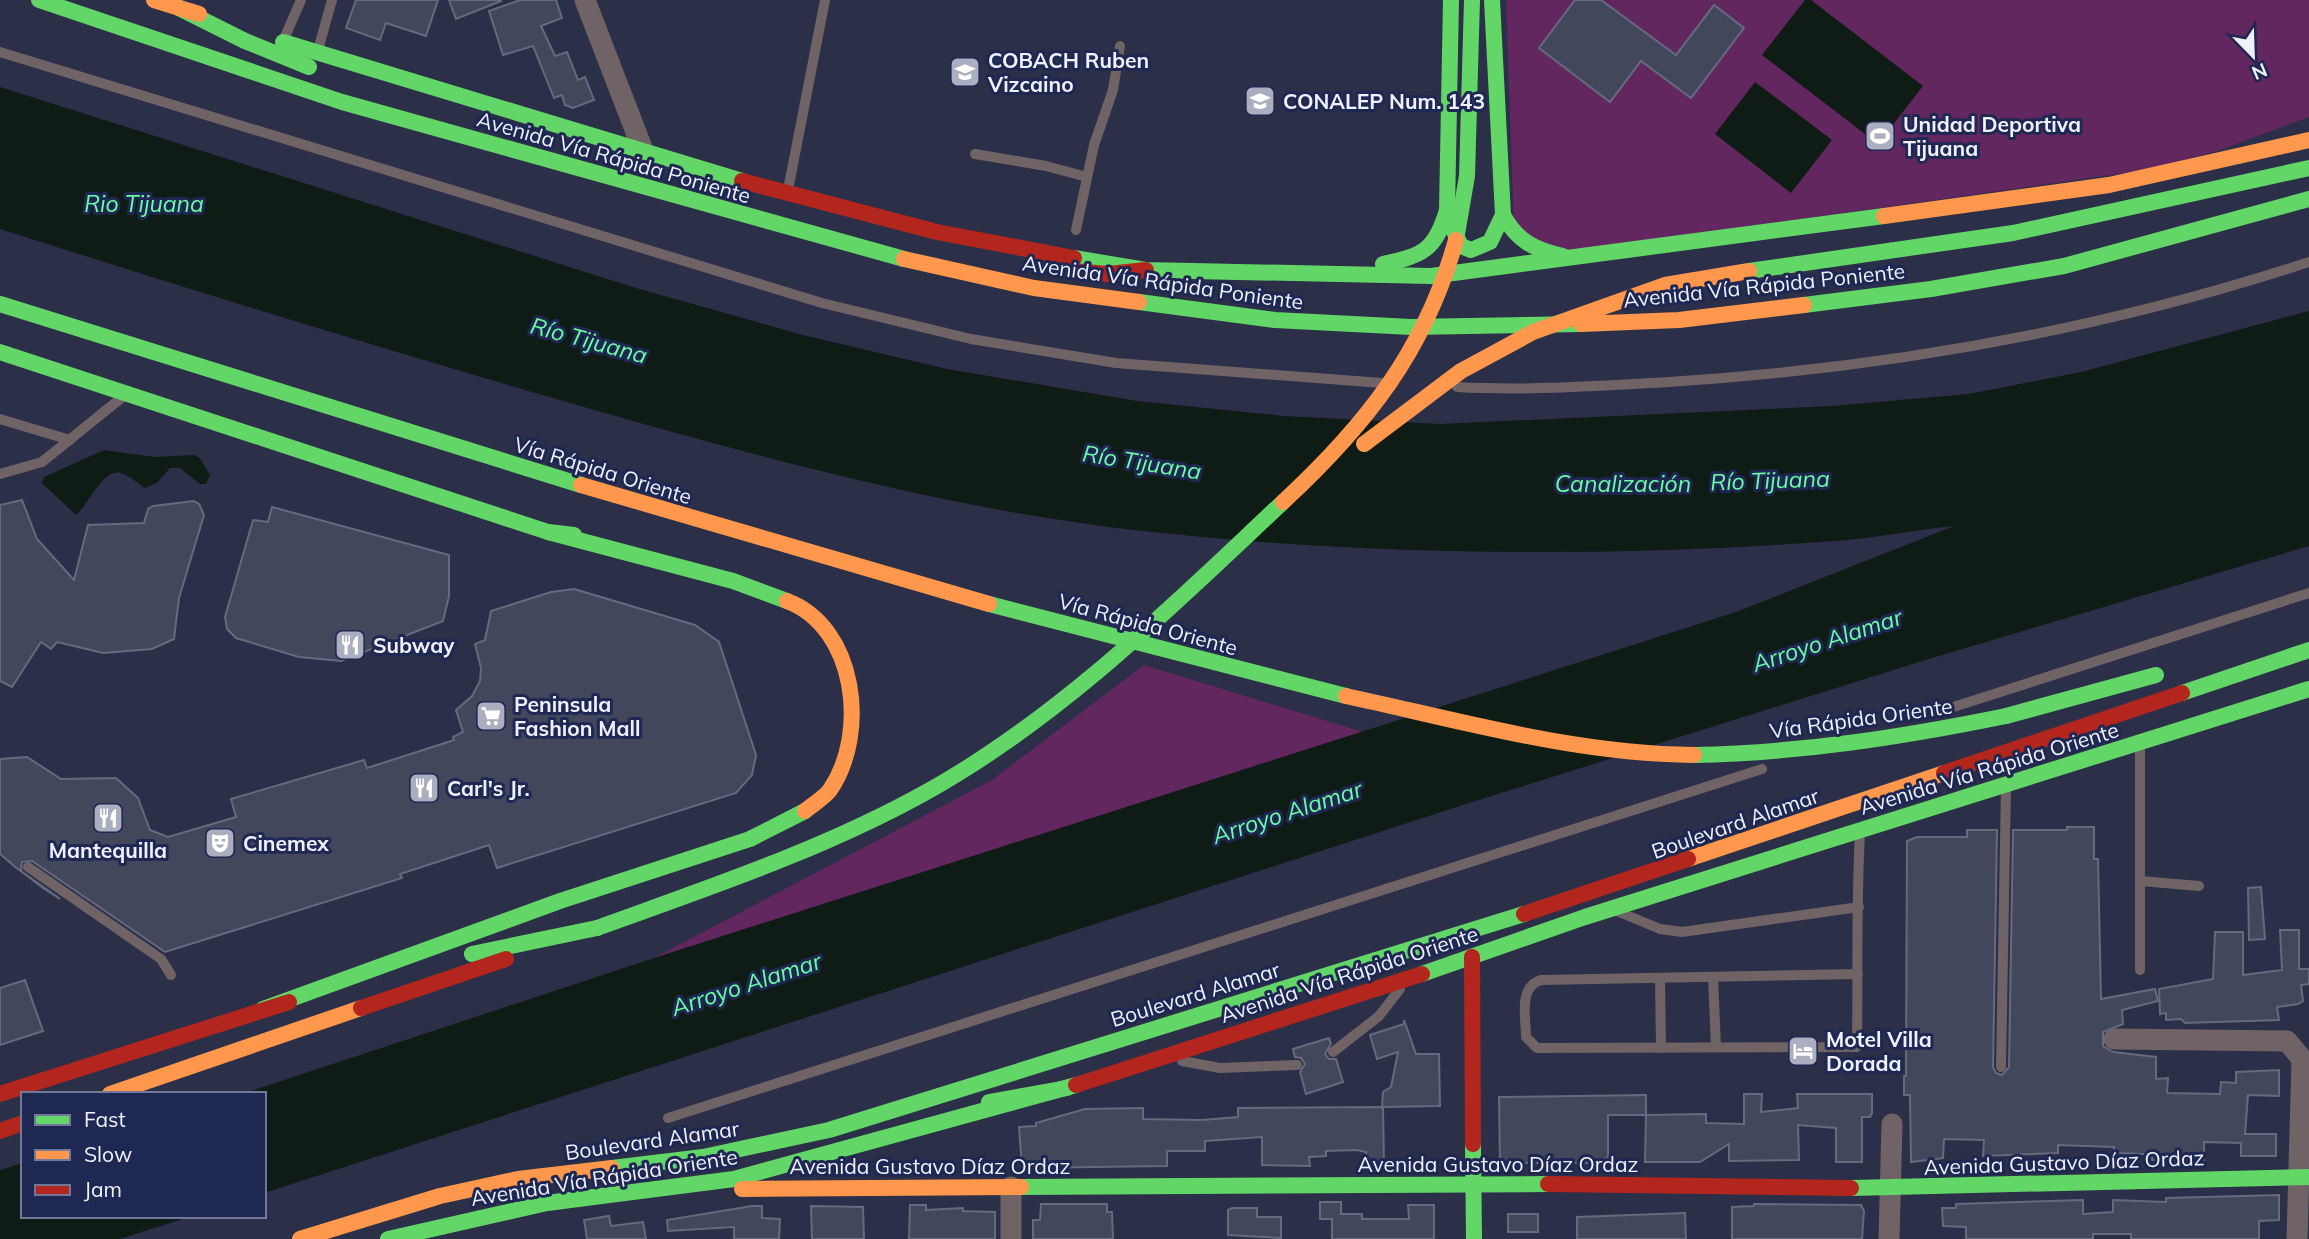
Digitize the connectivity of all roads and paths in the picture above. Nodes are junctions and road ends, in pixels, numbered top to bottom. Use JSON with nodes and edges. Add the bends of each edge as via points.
{"nodes":[{"id":1,"x":39,"y":0,"type":"edge"},
{"id":2,"x":154,"y":0,"type":"edge"},
{"id":3,"x":301,"y":0,"type":"edge"},
{"id":4,"x":332,"y":0,"type":"edge"},
{"id":5,"x":585,"y":0,"type":"edge"},
{"id":6,"x":825,"y":0,"type":"edge"},
{"id":7,"x":1451,"y":0,"type":"edge"},
{"id":8,"x":1472,"y":0,"type":"edge"},
{"id":9,"x":1492,"y":0,"type":"edge"},
{"id":10,"x":179,"y":8,"type":"junction"},
{"id":11,"x":283,"y":42,"type":"junction"},
{"id":12,"x":1119,"y":47,"type":"dead end"},
{"id":13,"x":0,"y":52,"type":"edge"},
{"id":14,"x":318,"y":52,"type":"junction"},
{"id":15,"x":325,"y":73,"type":"dead end"},
{"id":16,"x":373,"y":94,"type":"dead end"},
{"id":17,"x":2309,"y":140,"type":"edge"},
{"id":18,"x":480,"y":142,"type":"junction"},
{"id":19,"x":644,"y":153,"type":"junction"},
{"id":20,"x":975,"y":154,"type":"dead end"},
{"id":21,"x":2309,"y":168,"type":"edge"},
{"id":22,"x":1087,"y":177,"type":"junction"},
{"id":23,"x":788,"y":193,"type":"junction"},
{"id":24,"x":2309,"y":199,"type":"edge"},
{"id":25,"x":1447,"y":210,"type":"junction"},
{"id":26,"x":1503,"y":215,"type":"junction"},
{"id":27,"x":1076,"y":230,"type":"dead end"},
{"id":28,"x":875,"y":253,"type":"junction"},
{"id":29,"x":1574,"y":258,"type":"junction"},
{"id":30,"x":999,"y":262,"type":"dead end"},
{"id":31,"x":2309,"y":262,"type":"edge"},
{"id":32,"x":1026,"y":266,"type":"dead end"},
{"id":33,"x":1146,"y":270,"type":"junction"},
{"id":34,"x":1334,"y":276,"type":"junction"},
{"id":35,"x":0,"y":304,"type":"edge"},
{"id":36,"x":0,"y":352,"type":"edge"},
{"id":37,"x":1403,"y":384,"type":"dead end"},
{"id":38,"x":1416,"y":385,"type":"dead end"},
{"id":39,"x":127,"y":393,"type":"junction"},
{"id":40,"x":0,"y":419,"type":"edge"},
{"id":41,"x":70,"y":440,"type":"junction"},
{"id":42,"x":0,"y":474,"type":"edge"},
{"id":43,"x":548,"y":532,"type":"junction"},
{"id":44,"x":1245,"y":538,"type":"junction"},
{"id":45,"x":679,"y":550,"type":"dead end"},
{"id":46,"x":799,"y":565,"type":"dead end"},
{"id":47,"x":881,"y":575,"type":"junction"},
{"id":48,"x":2309,"y":593,"type":"edge"},
{"id":49,"x":2309,"y":634,"type":"edge"},
{"id":50,"x":2283,"y":641,"type":"dead end"},
{"id":51,"x":2309,"y":650,"type":"edge"},
{"id":52,"x":2177,"y":670,"type":"dead end"},
{"id":53,"x":2256,"y":685,"type":"dead end"},
{"id":54,"x":2309,"y":689,"type":"edge"},
{"id":55,"x":1938,"y":712,"type":"dead end"},
{"id":56,"x":1911,"y":721,"type":"dead end"},
{"id":57,"x":2086,"y":724,"type":"junction"},
{"id":58,"x":2140,"y":744,"type":"junction"},
{"id":59,"x":2006,"y":785,"type":"junction"},
{"id":60,"x":1861,"y":830,"type":"junction"},
{"id":61,"x":1724,"y":849,"type":"junction"},
{"id":62,"x":28,"y":867,"type":"dead end"},
{"id":63,"x":2141,"y":881,"type":"junction"},
{"id":64,"x":2199,"y":886,"type":"dead end"},
{"id":65,"x":1859,"y":907,"type":"junction"},
{"id":66,"x":1611,"y":909,"type":"junction"},
{"id":67,"x":597,"y":928,"type":"junction"},
{"id":68,"x":1472,"y":957,"type":"junction"},
{"id":69,"x":2140,"y":970,"type":"dead end"},
{"id":70,"x":1858,"y":974,"type":"junction"},
{"id":71,"x":171,"y":975,"type":"dead end"},
{"id":72,"x":1713,"y":977,"type":"junction"},
{"id":73,"x":1409,"y":978,"type":"junction"},
{"id":74,"x":1660,"y":978,"type":"junction"},
{"id":75,"x":263,"y":1009,"type":"junction"},
{"id":76,"x":187,"y":1034,"type":"junction"},
{"id":77,"x":2114,"y":1040,"type":"dead end"},
{"id":78,"x":1716,"y":1047,"type":"junction"},
{"id":79,"x":1661,"y":1048,"type":"junction"},
{"id":80,"x":1333,"y":1052,"type":"dead end"},
{"id":81,"x":1163,"y":1057,"type":"junction"},
{"id":82,"x":1297,"y":1065,"type":"dead end"},
{"id":83,"x":2001,"y":1067,"type":"dead end"},
{"id":84,"x":1067,"y":1088,"type":"junction"},
{"id":85,"x":39,"y":1092,"type":"edge"},
{"id":86,"x":116,"y":1092,"type":"edge"},
{"id":87,"x":0,"y":1094,"type":"edge"},
{"id":88,"x":21,"y":1099,"type":"edge"},
{"id":89,"x":0,"y":1107,"type":"edge"},
{"id":90,"x":668,"y":1118,"type":"dead end"},
{"id":91,"x":21,"y":1124,"type":"edge"},
{"id":92,"x":1892,"y":1124,"type":"dead end"},
{"id":93,"x":829,"y":1130,"type":"junction"},
{"id":94,"x":0,"y":1131,"type":"edge"},
{"id":95,"x":2303,"y":1177,"type":"edge"},
{"id":96,"x":734,"y":1179,"type":"junction"},
{"id":97,"x":1474,"y":1183,"type":"junction"},
{"id":98,"x":1011,"y":1187,"type":"junction"},
{"id":99,"x":1888,"y":1188,"type":"junction"},
{"id":100,"x":686,"y":1189,"type":"junction"},
{"id":101,"x":498,"y":1212,"type":"junction"},
{"id":102,"x":300,"y":1239,"type":"edge"},
{"id":103,"x":388,"y":1239,"type":"edge"},
{"id":104,"x":447,"y":1239,"type":"edge"},
{"id":105,"x":1011,"y":1239,"type":"edge"},
{"id":106,"x":1474,"y":1239,"type":"edge"},
{"id":107,"x":1889,"y":1239,"type":"edge"},
{"id":108,"x":2297,"y":1239,"type":"edge"}],
"edges":[{"from":1,"to":18,"type":"main road","name":"Avenida Vía Rápida Poniente","via":[[301,89]]},
{"from":2,"to":10,"type":"main road","name":"Avenida Vía Rápida Poniente"},
{"from":3,"to":11,"type":"lane"},
{"from":4,"to":14,"type":"lane"},
{"from":5,"to":19,"type":"street"},
{"from":6,"to":23,"type":"lane"},
{"from":7,"to":25,"type":"main road"},
{"from":8,"to":44,"type":"main road","bridge":true,"via":[[1464,202],[1440,291],[1419,338],[1375,406]]},
{"from":9,"to":26,"type":"main road"},
{"from":10,"to":11,"type":"main road","name":"Avenida Vía Rápida Poniente"},
{"from":10,"to":15,"type":"main road"},
{"from":11,"to":14,"type":"main road","name":"Avenida Vía Rápida Poniente"},
{"from":12,"to":22,"type":"lane","via":[[1113,90]]},
{"from":13,"to":37,"type":"lane","via":[[822,303],[971,340],[1115,363]]},
{"from":14,"to":19,"type":"main road","name":"Avenida Vía Rápida Poniente"},
{"from":16,"to":18,"type":"main road"},
{"from":17,"to":29,"type":"main road","name":"Avenida Vía Rápida Poniente","via":[[2109,185]]},
{"from":18,"to":28,"type":"main road","name":"Avenida Vía Rápida Poniente"},
{"from":19,"to":23,"type":"main road","name":"Avenida Vía Rápida Poniente"},
{"from":20,"to":22,"type":"lane"},
{"from":21,"to":44,"type":"main road","bridge":true,"via":[[2013,233],[1665,285],[1533,332],[1496,351],[1423,397]]},
{"from":22,"to":27,"type":"lane"},
{"from":23,"to":33,"type":"main road","name":"Avenida Vía Rápida Poniente","via":[[937,232]]},
{"from":24,"to":28,"type":"main road","name":"Avenida Vía Rápida Poniente","via":[[2064,266],[1931,289],[1679,320],[1411,327],[1275,320],[1047,290]]},
{"from":25,"to":26,"type":"main road","via":[[1461,246],[1471,250],[1490,242]]},
{"from":25,"to":34,"type":"main road","via":[[1440,237],[1423,255]]},
{"from":26,"to":29,"type":"main road","via":[[1522,244]]},
{"from":28,"to":30,"type":"main road","via":[[919,252]]},
{"from":29,"to":34,"type":"main road","name":"Avenida Vía Rápida Poniente","via":[[1431,276]]},
{"from":31,"to":38,"type":"lane","via":[[2215,293],[2069,328],[1777,375],[1597,386]]},
{"from":32,"to":33,"type":"main road","via":[[1108,274]]},
{"from":33,"to":34,"type":"main road","name":"Avenida Vía Rápida Poniente"},
{"from":35,"to":47,"type":"main road","name":"Vía Rápida Oriente"},
{"from":36,"to":39,"type":"main road"},
{"from":39,"to":41,"type":"lane"},
{"from":39,"to":43,"type":"main road"},
{"from":40,"to":41,"type":"lane"},
{"from":41,"to":42,"type":"lane","via":[[42,462]]},
{"from":43,"to":45,"type":"main road"},
{"from":43,"to":75,"type":"main road","via":[[733,581],[806,608],[830,634],[849,677],[851,730],[844,761],[829,791],[799,816],[750,839],[560,901]]},
{"from":44,"to":67,"type":"main road","bridge":true,"via":[[1061,700],[932,788],[830,840]]},
{"from":46,"to":47,"type":"main road"},
{"from":47,"to":52,"type":"main road","name":"Vía Rápida Oriente","bridge":true,"via":[[1178,656],[1346,695],[1585,747],[1704,756],[1805,751],[1907,736],[2006,716]]},
{"from":48,"to":55,"type":"lane"},
{"from":49,"to":50,"type":"main road"},
{"from":51,"to":57,"type":"main road"},
{"from":53,"to":57,"type":"main road"},
{"from":54,"to":58,"type":"main road","name":"Avenida Vía Rápida Oriente"},
{"from":56,"to":90,"type":"lane"},
{"from":57,"to":61,"type":"main road","name":"Boulevard Alamar"},
{"from":58,"to":59,"type":"main road","name":"Avenida Vía Rápida Oriente"},
{"from":58,"to":63,"type":"lane"},
{"from":59,"to":60,"type":"main road","name":"Avenida Vía Rápida Oriente"},
{"from":59,"to":83,"type":"lane"},
{"from":60,"to":65,"type":"lane"},
{"from":60,"to":66,"type":"main road","name":"Avenida Vía Rápida Oriente"},
{"from":61,"to":68,"type":"main road"},
{"from":61,"to":93,"type":"main road","name":"Boulevard Alamar"},
{"from":62,"to":71,"type":"lane","via":[[161,959]]},
{"from":63,"to":64,"type":"lane"},
{"from":63,"to":69,"type":"lane"},
{"from":65,"to":66,"type":"lane","via":[[1682,932],[1648,925]]},
{"from":65,"to":70,"type":"lane"},
{"from":66,"to":68,"type":"main road","name":"Avenida Vía Rápida Oriente"},
{"from":67,"to":75,"type":"main road","via":[[450,959]]},
{"from":67,"to":86,"type":"main road"},
{"from":68,"to":73,"type":"main road","name":"Avenida Vía Rápida Oriente"},
{"from":68,"to":97,"type":"main road"},
{"from":70,"to":72,"type":"lane"},
{"from":70,"to":78,"type":"lane","via":[[1857,1047]]},
{"from":72,"to":74,"type":"lane"},
{"from":72,"to":78,"type":"lane"},
{"from":73,"to":80,"type":"lane","via":[[1379,1016]]},
{"from":73,"to":81,"type":"main road","name":"Avenida Vía Rápida Oriente"},
{"from":74,"to":79,"type":"lane"},
{"from":74,"to":79,"type":"lane","via":[[1541,980],[1525,995],[1526,1037],[1537,1048]]},
{"from":75,"to":76,"type":"main road"},
{"from":76,"to":85,"type":"main road"},
{"from":76,"to":87,"type":"main road"},
{"from":77,"to":95,"type":"street","via":[[2287,1041],[2302,1059]]},
{"from":78,"to":79,"type":"lane"},
{"from":81,"to":82,"type":"lane","via":[[1220,1068]]},
{"from":81,"to":84,"type":"main road","name":"Avenida Vía Rápida Oriente"},
{"from":84,"to":93,"type":"main road"},
{"from":84,"to":96,"type":"main road","name":"Avenida Vía Rápida Oriente"},
{"from":88,"to":89,"type":"main road"},
{"from":91,"to":94,"type":"main road"},
{"from":92,"to":99,"type":"street"},
{"from":93,"to":96,"type":"main road"},
{"from":93,"to":102,"type":"main road","name":"Boulevard Alamar","via":[[704,1157],[518,1179],[440,1196]]},
{"from":95,"to":99,"type":"main road","name":"Avenida Gustavo Díaz Ordaz"},
{"from":95,"to":108,"type":"street"},
{"from":96,"to":100,"type":"main road","name":"Avenida Vía Rápida Oriente"},
{"from":97,"to":98,"type":"main road","name":"Avenida Gustavo Díaz Ordaz"},
{"from":97,"to":99,"type":"main road","name":"Avenida Gustavo Díaz Ordaz"},
{"from":97,"to":106,"type":"main road"},
{"from":98,"to":100,"type":"main road","name":"Avenida Gustavo Díaz Ordaz"},
{"from":98,"to":105,"type":"street"},
{"from":99,"to":107,"type":"street"},
{"from":100,"to":101,"type":"main road","name":"Avenida Vía Rápida Oriente"},
{"from":101,"to":103,"type":"main road","name":"Avenida Vía Rápida Oriente"},
{"from":101,"to":104,"type":"main road"}]}
